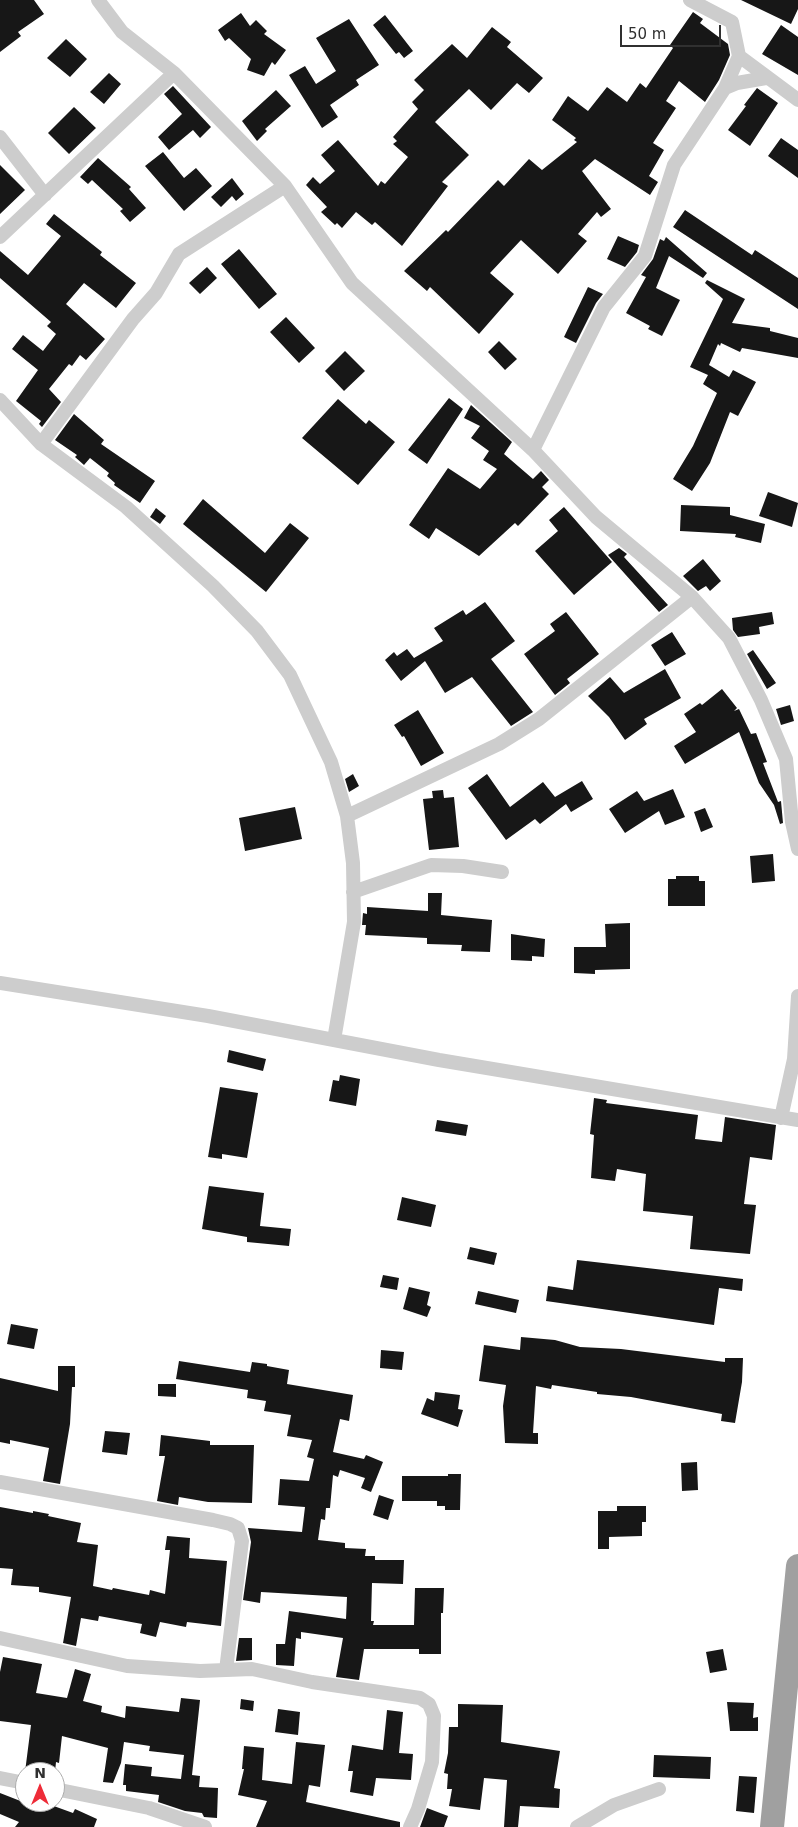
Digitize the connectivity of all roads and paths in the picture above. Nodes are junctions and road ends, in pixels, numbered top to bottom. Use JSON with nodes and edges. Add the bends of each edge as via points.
{"nodes":[{"id":1,"x":98,"y":0,"type":"edge"},
{"id":2,"x":690,"y":0,"type":"edge"},
{"id":3,"x":739,"y":56,"type":"junction"},
{"id":4,"x":174,"y":73,"type":"junction"},
{"id":5,"x":766,"y":78,"type":"junction"},
{"id":6,"x":725,"y":88,"type":"junction"},
{"id":7,"x":798,"y":100,"type":"edge"},
{"id":8,"x":0,"y":137,"type":"edge"},
{"id":9,"x":285,"y":186,"type":"junction"},
{"id":10,"x":45,"y":195,"type":"junction"},
{"id":11,"x":0,"y":237,"type":"edge"},
{"id":12,"x":0,"y":400,"type":"edge"},
{"id":13,"x":41,"y":444,"type":"junction"},
{"id":14,"x":533,"y":450,"type":"junction"},
{"id":15,"x":692,"y":597,"type":"junction"},
{"id":16,"x":347,"y":816,"type":"junction"},
{"id":17,"x":798,"y":849,"type":"edge"},
{"id":18,"x":502,"y":872,"type":"dead end"},
{"id":19,"x":353,"y":892,"type":"junction"},
{"id":20,"x":0,"y":983,"type":"edge"},
{"id":21,"x":798,"y":996,"type":"edge"},
{"id":22,"x":334,"y":1040,"type":"junction"},
{"id":23,"x":781,"y":1118,"type":"junction"},
{"id":24,"x":798,"y":1120,"type":"edge"},
{"id":25,"x":0,"y":1482,"type":"edge"},
{"id":26,"x":798,"y":1566,"type":"edge"},
{"id":27,"x":0,"y":1638,"type":"edge"},
{"id":28,"x":226,"y":1670,"type":"junction"},
{"id":29,"x":0,"y":1778,"type":"edge"},
{"id":30,"x":15,"y":1781,"type":"edge"},
{"id":31,"x":659,"y":1789,"type":"dead end"},
{"id":32,"x":65,"y":1791,"type":"edge"},
{"id":33,"x":205,"y":1827,"type":"edge"},
{"id":34,"x":410,"y":1827,"type":"edge"},
{"id":35,"x":577,"y":1827,"type":"edge"},
{"id":36,"x":772,"y":1827,"type":"edge"}],
"edges":[{"from":1,"to":4,"type":"street","via":[[122,32]]},
{"from":2,"to":3,"type":"street","via":[[732,22]]},
{"from":3,"to":5,"type":"street"},
{"from":3,"to":6,"type":"street"},
{"from":4,"to":9,"type":"street"},
{"from":4,"to":10,"type":"street"},
{"from":5,"to":6,"type":"street"},
{"from":5,"to":7,"type":"street"},
{"from":6,"to":14,"type":"street","via":[[674,165],[645,256],[604,307]]},
{"from":8,"to":10,"type":"street"},
{"from":9,"to":13,"type":"street","via":[[179,254],[156,293]]},
{"from":9,"to":14,"type":"street","via":[[352,283]]},
{"from":10,"to":11,"type":"street"},
{"from":12,"to":13,"type":"street"},
{"from":13,"to":16,"type":"street","via":[[126,507],[257,631],[290,675],[331,762]]},
{"from":14,"to":15,"type":"street","via":[[596,517]]},
{"from":15,"to":16,"type":"street","via":[[539,720],[499,744]]},
{"from":15,"to":17,"type":"street","via":[[729,638],[761,700],[786,759]]},
{"from":16,"to":19,"type":"street"},
{"from":18,"to":19,"type":"street","via":[[431,865]]},
{"from":19,"to":22,"type":"street","via":[[354,922]]},
{"from":20,"to":22,"type":"street"},
{"from":21,"to":23,"type":"street","via":[[794,1059]]},
{"from":22,"to":23,"type":"street"},
{"from":23,"to":24,"type":"street"},
{"from":25,"to":28,"type":"street","via":[[213,1520],[238,1528],[242,1541]]},
{"from":26,"to":36,"type":"highway"},
{"from":27,"to":28,"type":"street","via":[[127,1666]]},
{"from":28,"to":34,"type":"street","via":[[252,1669],[312,1682],[410,1695],[429,1704],[434,1716],[432,1762]]},
{"from":29,"to":30,"type":"street"},
{"from":31,"to":35,"type":"street","via":[[614,1806]]},
{"from":32,"to":33,"type":"street","via":[[149,1808]]}]}
